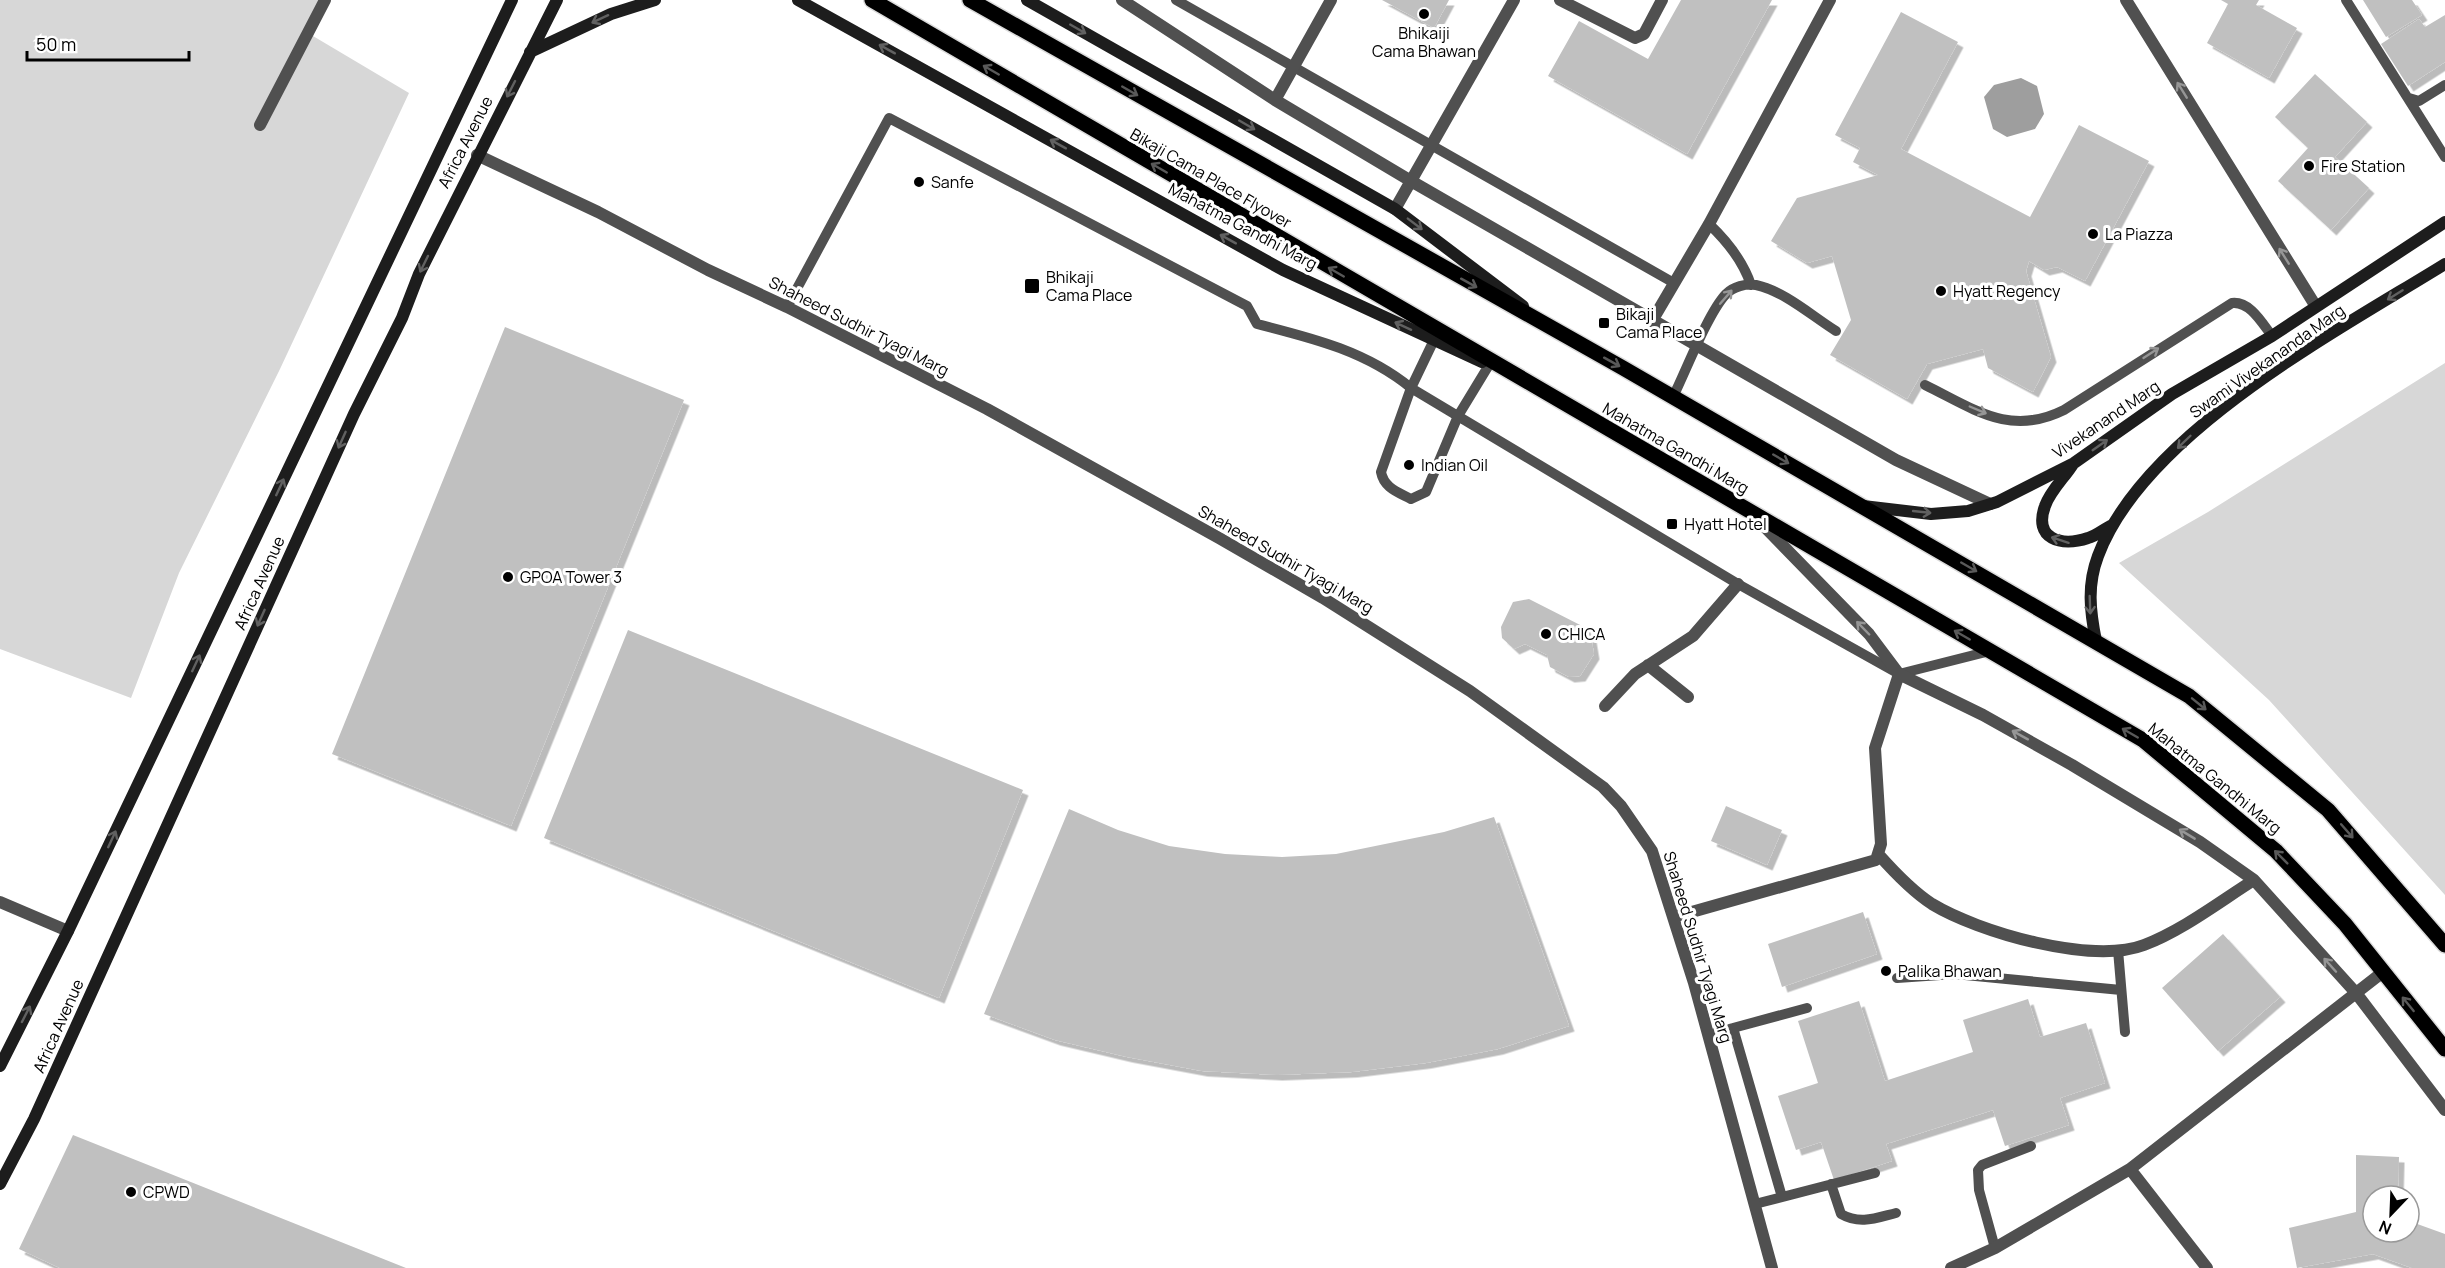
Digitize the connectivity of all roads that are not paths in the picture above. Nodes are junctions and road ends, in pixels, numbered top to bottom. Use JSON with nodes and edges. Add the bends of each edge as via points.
{"nodes":[{"id":1,"x":325,"y":0,"type":"edge"},
{"id":2,"x":512,"y":0,"type":"edge"},
{"id":3,"x":557,"y":0,"type":"edge"},
{"id":4,"x":655,"y":0,"type":"edge"},
{"id":5,"x":798,"y":0,"type":"edge"},
{"id":6,"x":872,"y":0,"type":"edge"},
{"id":7,"x":970,"y":0,"type":"edge"},
{"id":8,"x":1027,"y":0,"type":"edge"},
{"id":9,"x":1122,"y":0,"type":"edge"},
{"id":10,"x":1176,"y":0,"type":"edge"},
{"id":11,"x":1331,"y":0,"type":"edge"},
{"id":12,"x":1514,"y":0,"type":"edge"},
{"id":13,"x":1560,"y":0,"type":"edge"},
{"id":14,"x":1662,"y":0,"type":"edge"},
{"id":15,"x":1830,"y":0,"type":"edge"},
{"id":16,"x":2126,"y":0,"type":"edge"},
{"id":17,"x":2346,"y":0,"type":"edge"},
{"id":18,"x":530,"y":52,"type":"junction"},
{"id":19,"x":1293,"y":67,"type":"junction"},
{"id":20,"x":2445,"y":85,"type":"edge"},
{"id":21,"x":2409,"y":98,"type":"junction"},
{"id":22,"x":1275,"y":100,"type":"junction"},
{"id":23,"x":260,"y":126,"type":"dead end"},
{"id":24,"x":1431,"y":145,"type":"junction"},
{"id":25,"x":477,"y":155,"type":"junction"},
{"id":26,"x":2445,"y":158,"type":"edge"},
{"id":27,"x":1411,"y":181,"type":"junction"},
{"id":28,"x":1395,"y":209,"type":"junction"},
{"id":29,"x":2445,"y":222,"type":"edge"},
{"id":30,"x":1709,"y":224,"type":"junction"},
{"id":31,"x":2445,"y":264,"type":"edge"},
{"id":32,"x":1674,"y":283,"type":"junction"},
{"id":33,"x":1751,"y":285,"type":"junction"},
{"id":34,"x":2315,"y":305,"type":"junction"},
{"id":35,"x":787,"y":306,"type":"junction"},
{"id":36,"x":1652,"y":321,"type":"junction"},
{"id":37,"x":1836,"y":331,"type":"dead end"},
{"id":38,"x":1560,"y":334,"type":"junction"},
{"id":39,"x":2272,"y":336,"type":"junction"},
{"id":40,"x":1434,"y":340,"type":"junction"},
{"id":41,"x":1697,"y":347,"type":"junction"},
{"id":42,"x":1489,"y":365,"type":"junction"},
{"id":43,"x":1925,"y":385,"type":"dead end"},
{"id":44,"x":1532,"y":386,"type":"junction"},
{"id":45,"x":1411,"y":388,"type":"junction"},
{"id":46,"x":1673,"y":397,"type":"junction"},
{"id":47,"x":1458,"y":416,"type":"junction"},
{"id":48,"x":2074,"y":463,"type":"junction"},
{"id":49,"x":1989,"y":504,"type":"junction"},
{"id":50,"x":1863,"y":506,"type":"junction"},
{"id":51,"x":1751,"y":512,"type":"junction"},
{"id":52,"x":2113,"y":524,"type":"junction"},
{"id":53,"x":1738,"y":585,"type":"junction"},
{"id":54,"x":2096,"y":640,"type":"junction"},
{"id":55,"x":1990,"y":651,"type":"junction"},
{"id":56,"x":1648,"y":665,"type":"junction"},
{"id":57,"x":1899,"y":674,"type":"junction"},
{"id":58,"x":1688,"y":697,"type":"dead end"},
{"id":59,"x":1605,"y":706,"type":"dead end"},
{"id":60,"x":1879,"y":855,"type":"junction"},
{"id":61,"x":2254,"y":880,"type":"junction"},
{"id":62,"x":0,"y":902,"type":"edge"},
{"id":63,"x":15,"y":908,"type":"junction"},
{"id":64,"x":0,"y":911,"type":"edge"},
{"id":65,"x":1674,"y":917,"type":"junction"},
{"id":66,"x":68,"y":931,"type":"junction"},
{"id":67,"x":2445,"y":945,"type":"edge"},
{"id":68,"x":2118,"y":950,"type":"junction"},
{"id":69,"x":2383,"y":972,"type":"junction"},
{"id":70,"x":1897,"y":978,"type":"dead end"},
{"id":71,"x":2121,"y":990,"type":"junction"},
{"id":72,"x":2356,"y":993,"type":"junction"},
{"id":73,"x":1807,"y":1008,"type":"dead end"},
{"id":74,"x":1733,"y":1028,"type":"junction"},
{"id":75,"x":2125,"y":1032,"type":"dead end"},
{"id":76,"x":1708,"y":1035,"type":"junction"},
{"id":77,"x":2445,"y":1049,"type":"edge"},
{"id":78,"x":1,"y":1060,"type":"edge"},
{"id":79,"x":2445,"y":1110,"type":"edge"},
{"id":80,"x":2031,"y":1146,"type":"dead end"},
{"id":81,"x":2130,"y":1169,"type":"junction"},
{"id":82,"x":1875,"y":1173,"type":"dead end"},
{"id":83,"x":0,"y":1184,"type":"edge"},
{"id":84,"x":1831,"y":1184,"type":"junction"},
{"id":85,"x":1782,"y":1197,"type":"junction"},
{"id":86,"x":1755,"y":1204,"type":"junction"},
{"id":87,"x":1896,"y":1213,"type":"dead end"},
{"id":88,"x":1995,"y":1248,"type":"junction"},
{"id":89,"x":1772,"y":1268,"type":"edge"},
{"id":90,"x":1951,"y":1268,"type":"edge"},
{"id":91,"x":2207,"y":1268,"type":"edge"}],
"edges":[{"from":1,"to":23,"type":"street"},
{"from":66,"to":2,"type":"street","name":"Africa Avenue","one_way":true},
{"from":3,"to":18,"type":"street","name":"Africa Avenue"},
{"from":4,"to":18,"type":"street","one_way":true,"via":[[611,14]]},
{"from":40,"to":5,"type":"street","name":"Mahatma Gandhi Marg","one_way":true,"via":[[1283,270]]},
{"from":44,"to":6,"type":"main road","name":"Bikaji Cama Place Flyover","one_way":true},
{"from":7,"to":38,"type":"main road","one_way":true},
{"from":8,"to":28,"type":"street","one_way":true},
{"from":9,"to":22,"type":"street"},
{"from":10,"to":19,"type":"lane"},
{"from":11,"to":19,"type":"street"},
{"from":12,"to":24,"type":"street"},
{"from":13,"to":14,"type":"street","via":[[1635,38],[1644,33]]},
{"from":15,"to":30,"type":"street"},
{"from":34,"to":16,"type":"street","one_way":true},
{"from":17,"to":21,"type":"lane"},
{"from":18,"to":25,"type":"street","name":"Africa Avenue","one_way":true},
{"from":19,"to":22,"type":"street"},
{"from":19,"to":24,"type":"lane"},
{"from":20,"to":21,"type":"lane","via":[[2419,101]]},
{"from":21,"to":26,"type":"lane"},
{"from":22,"to":27,"type":"street"},
{"from":24,"to":27,"type":"street"},
{"from":24,"to":32,"type":"lane"},
{"from":25,"to":35,"type":"street","name":"Shaheed Sudhir Tyagi Marg"},
{"from":25,"to":83,"type":"street","name":"Africa Avenue","one_way":true,"via":[[354,414],[34,1119]]},
{"from":27,"to":28,"type":"street"},
{"from":27,"to":36,"type":"street"},
{"from":28,"to":38,"type":"street","one_way":true},
{"from":29,"to":34,"type":"street","name":"Swami Vivekananda Marg"},
{"from":30,"to":32,"type":"street"},
{"from":30,"to":33,"type":"lane","via":[[1727,241]]},
{"from":31,"to":52,"type":"street","name":"Swami Vivekananda Marg","one_way":true,"via":[[2326,337],[2210,417],[2141,483]]},
{"from":32,"to":36,"type":"street"},
{"from":33,"to":37,"type":"lane","via":[[1780,296]]},
{"from":41,"to":33,"type":"lane","one_way":true,"via":[[1725,295],[1732,289]]},
{"from":34,"to":39,"type":"street","name":"Vivekanand Marg"},
{"from":35,"to":45,"type":"lane","via":[[889,118],[1247,306],[1257,324],[1325,342],[1387,368]]},
{"from":35,"to":65,"type":"street","name":"Shaheed Sudhir Tyagi Marg","via":[[987,409],[1209,532],[1470,690],[1585,772],[1621,806],[1652,851]]},
{"from":36,"to":41,"type":"street"},
{"from":38,"to":46,"type":"main road","one_way":true},
{"from":43,"to":39,"type":"lane","one_way":true,"via":[[1991,416],[2017,422],[2038,421],[2064,410],[2232,303],[2253,311]]},
{"from":48,"to":39,"type":"street","name":"Vivekanand Marg","one_way":true,"via":[[2172,394]]},
{"from":40,"to":42,"type":"street","name":"Mahatma Gandhi Marg"},
{"from":40,"to":45,"type":"lane"},
{"from":41,"to":46,"type":"lane"},
{"from":41,"to":49,"type":"street","via":[[1896,460]]},
{"from":42,"to":44,"type":"street","name":"Mahatma Gandhi Marg"},
{"from":42,"to":47,"type":"lane"},
{"from":44,"to":51,"type":"main road","name":"Mahatma Gandhi Marg"},
{"from":45,"to":47,"type":"lane"},
{"from":45,"to":47,"type":"lane","via":[[1381,472],[1385,485],[1411,499],[1426,492]]},
{"from":46,"to":50,"type":"main road","one_way":true},
{"from":47,"to":53,"type":"lane"},
{"from":48,"to":49,"type":"street","name":"Vivekanand Marg"},
{"from":52,"to":48,"type":"street","one_way":true,"via":[[2090,538],[2066,544],[2046,535],[2041,524],[2045,504]]},
{"from":50,"to":49,"type":"street","name":"Vivekanand Marg","one_way":true,"via":[[1931,514],[1968,512]]},
{"from":50,"to":54,"type":"main road","one_way":true},
{"from":55,"to":51,"type":"main road","name":"Mahatma Gandhi Marg","one_way":true},
{"from":57,"to":51,"type":"street","one_way":true,"via":[[1869,634]]},
{"from":52,"to":54,"type":"street","name":"Swami Vivekananda Marg","one_way":true,"via":[[2097,556],[2091,580],[2089,606]]},
{"from":53,"to":56,"type":"street","via":[[1693,636]]},
{"from":53,"to":57,"type":"lane"},
{"from":54,"to":67,"type":"main road","one_way":true,"via":[[2189,696],[2328,810]]},
{"from":55,"to":57,"type":"lane"},
{"from":69,"to":55,"type":"main road","name":"Mahatma Gandhi Marg","one_way":true,"via":[[2345,924],[2276,851],[2143,740]]},
{"from":56,"to":58,"type":"street"},
{"from":56,"to":59,"type":"street"},
{"from":57,"to":60,"type":"street","via":[[1875,748]]},
{"from":61,"to":57,"type":"street","one_way":true,"via":[[2200,842],[2072,765]]},
{"from":60,"to":65,"type":"street","via":[[1872,864]]},
{"from":60,"to":68,"type":"street","via":[[1932,904],[1976,925],[2028,942],[2102,952]]},
{"from":61,"to":68,"type":"street","via":[[2142,946]]},
{"from":72,"to":61,"type":"street","one_way":true},
{"from":62,"to":63,"type":"street"},
{"from":63,"to":64,"type":"street"},
{"from":63,"to":66,"type":"street"},
{"from":65,"to":76,"type":"street","name":"Shaheed Sudhir Tyagi Marg"},
{"from":78,"to":66,"type":"street","name":"Africa Avenue","one_way":true},
{"from":68,"to":71,"type":"lane"},
{"from":69,"to":72,"type":"street"},
{"from":77,"to":69,"type":"main road","name":"Mahatma Gandhi Marg","one_way":true},
{"from":70,"to":71,"type":"lane","via":[[1955,974]]},
{"from":71,"to":75,"type":"lane"},
{"from":72,"to":79,"type":"street"},
{"from":72,"to":81,"type":"street"},
{"from":73,"to":74,"type":"lane"},
{"from":74,"to":76,"type":"lane"},
{"from":74,"to":85,"type":"lane"},
{"from":76,"to":86,"type":"street","name":"Shaheed Sudhir Tyagi Marg"},
{"from":80,"to":88,"type":"lane","via":[[1978,1170],[1979,1190]]},
{"from":81,"to":88,"type":"street"},
{"from":81,"to":91,"type":"street"},
{"from":82,"to":84,"type":"lane"},
{"from":84,"to":85,"type":"lane"},
{"from":84,"to":87,"type":"lane","via":[[1841,1214],[1850,1219],[1861,1222]]},
{"from":85,"to":86,"type":"lane"},
{"from":86,"to":89,"type":"street","name":"Shaheed Sudhir Tyagi Marg"},
{"from":88,"to":90,"type":"street"}]}
